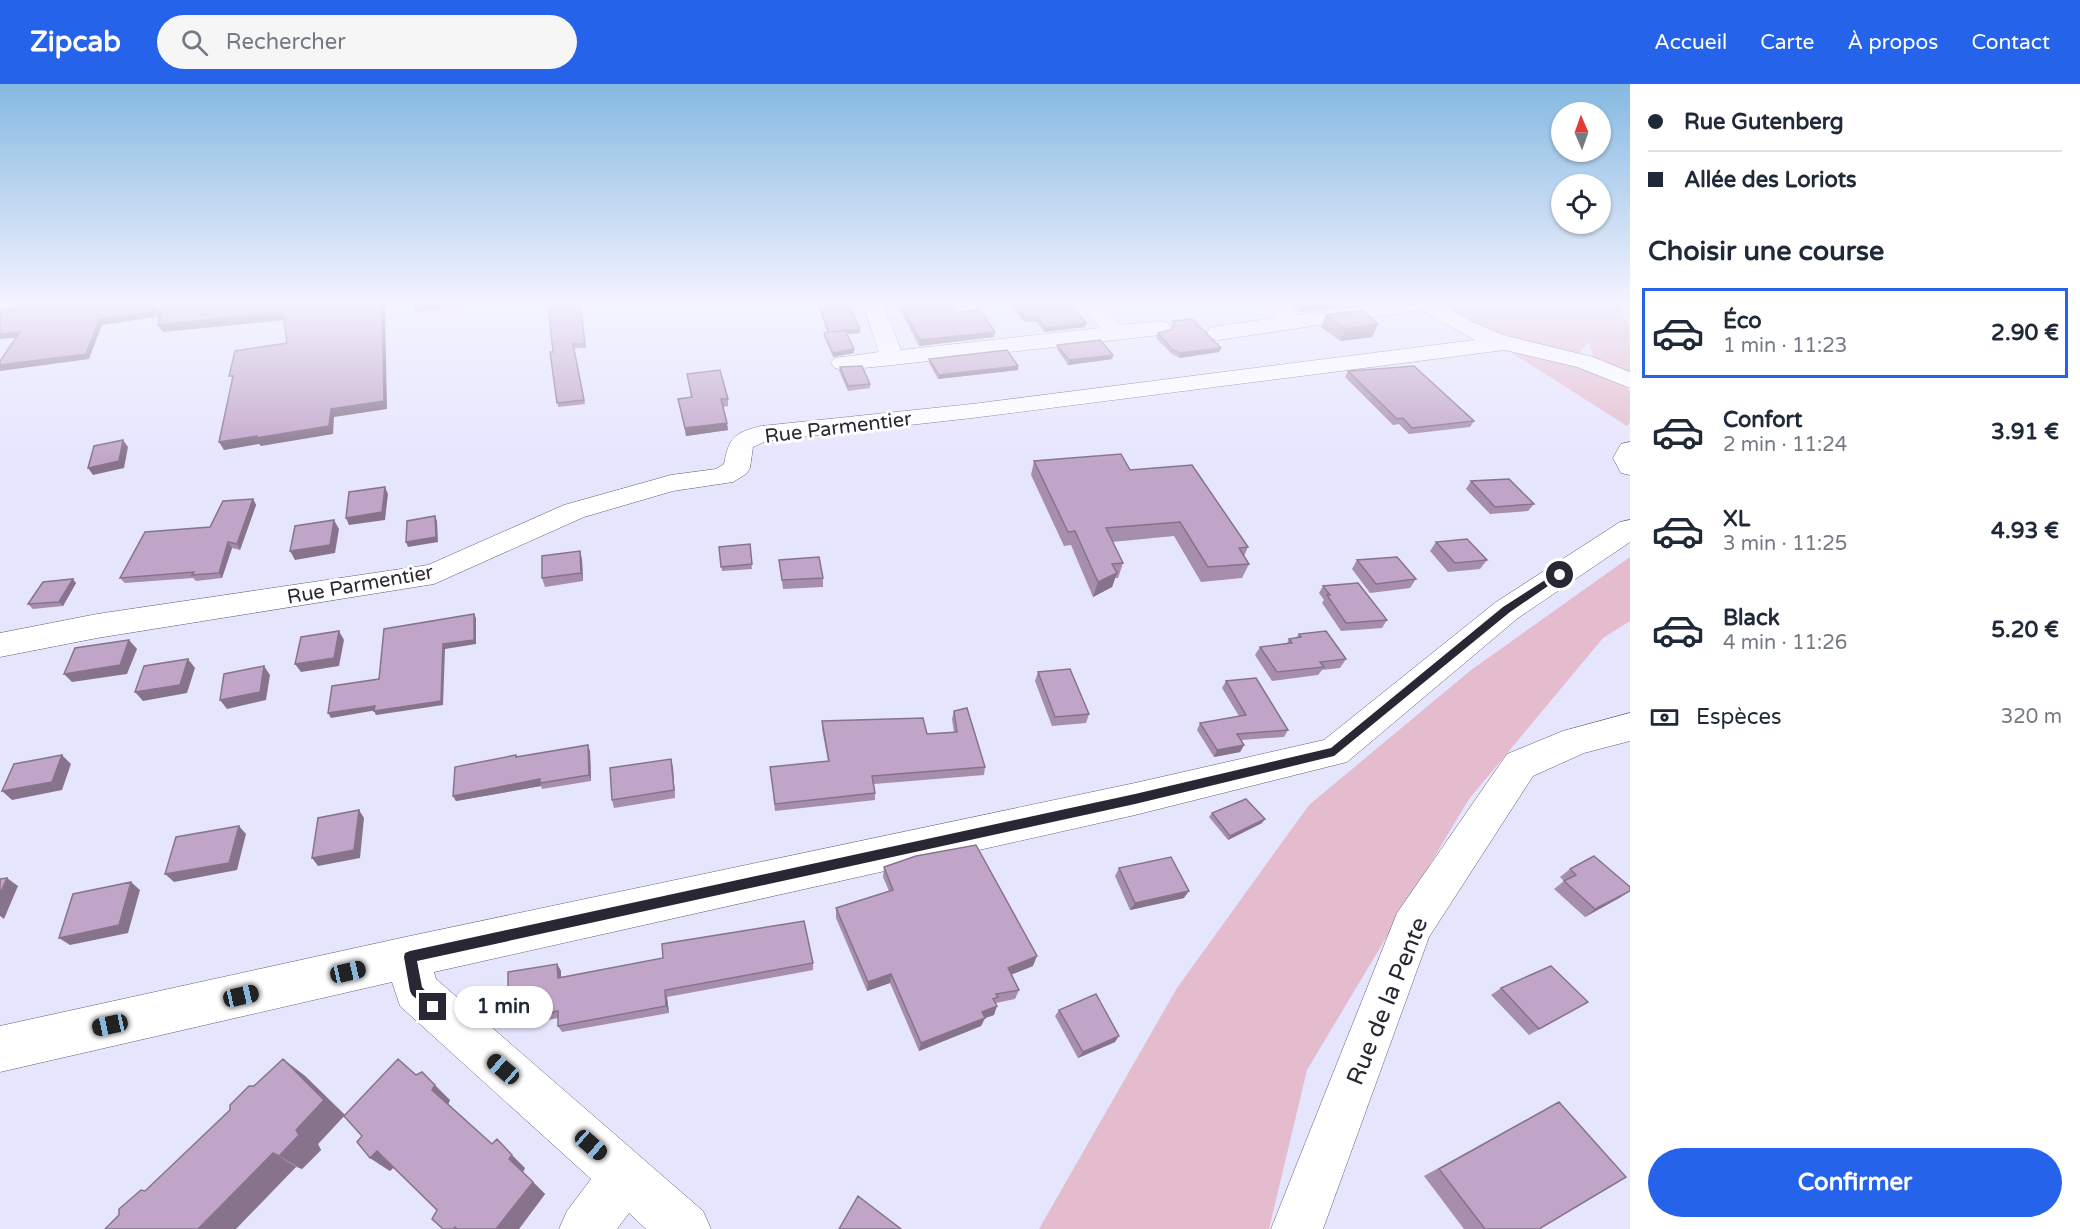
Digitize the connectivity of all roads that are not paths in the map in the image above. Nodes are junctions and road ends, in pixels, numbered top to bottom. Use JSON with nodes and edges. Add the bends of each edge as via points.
{"nodes":[{"id":1,"x":916,"y":355,"type":"edge"},
{"id":2,"x":1407,"y":355,"type":"edge"},
{"id":3,"x":1564,"y":355,"type":"edge"},
{"id":4,"x":893,"y":358,"type":"joint"},
{"id":5,"x":843,"y":363,"type":"dead end"},
{"id":6,"x":1630,"y":381,"type":"edge"},
{"id":7,"x":1630,"y":450,"type":"edge"},
{"id":8,"x":1630,"y":467,"type":"edge"},
{"id":9,"x":1630,"y":529,"type":"edge"},
{"id":10,"x":0,"y":645,"type":"edge"},
{"id":11,"x":1630,"y":727,"type":"edge"},
{"id":12,"x":410,"y":957,"type":"junction"},
{"id":13,"x":0,"y":1049,"type":"edge"},
{"id":14,"x":626,"y":1176,"type":"junction"},
{"id":15,"x":585,"y":1229,"type":"edge"},
{"id":16,"x":685,"y":1229,"type":"edge"},
{"id":17,"x":1297,"y":1229,"type":"edge"}],
"edges":[{"from":1,"to":4,"type":"street"},
{"from":2,"to":10,"type":"street","name":"Rue Parmentier","via":[[761,434],[741,443],[737,468],[723,476],[671,483],[574,511],[434,574],[97,626]]},
{"from":3,"to":6,"type":"street","via":[[1613,371]]},
{"from":4,"to":5,"type":"street"},
{"from":7,"to":8,"type":"street","via":[[1626,458]]},
{"from":9,"to":12,"type":"street","via":[[1507,609],[1334,752]]},
{"from":11,"to":17,"type":"street","name":"Rue de la Pente","via":[[1576,741],[1520,765],[1418,917]]},
{"from":12,"to":13,"type":"street"},
{"from":12,"to":14,"type":"street","via":[[416,991]]},
{"from":14,"to":15,"type":"street"},
{"from":14,"to":16,"type":"street"}]}
